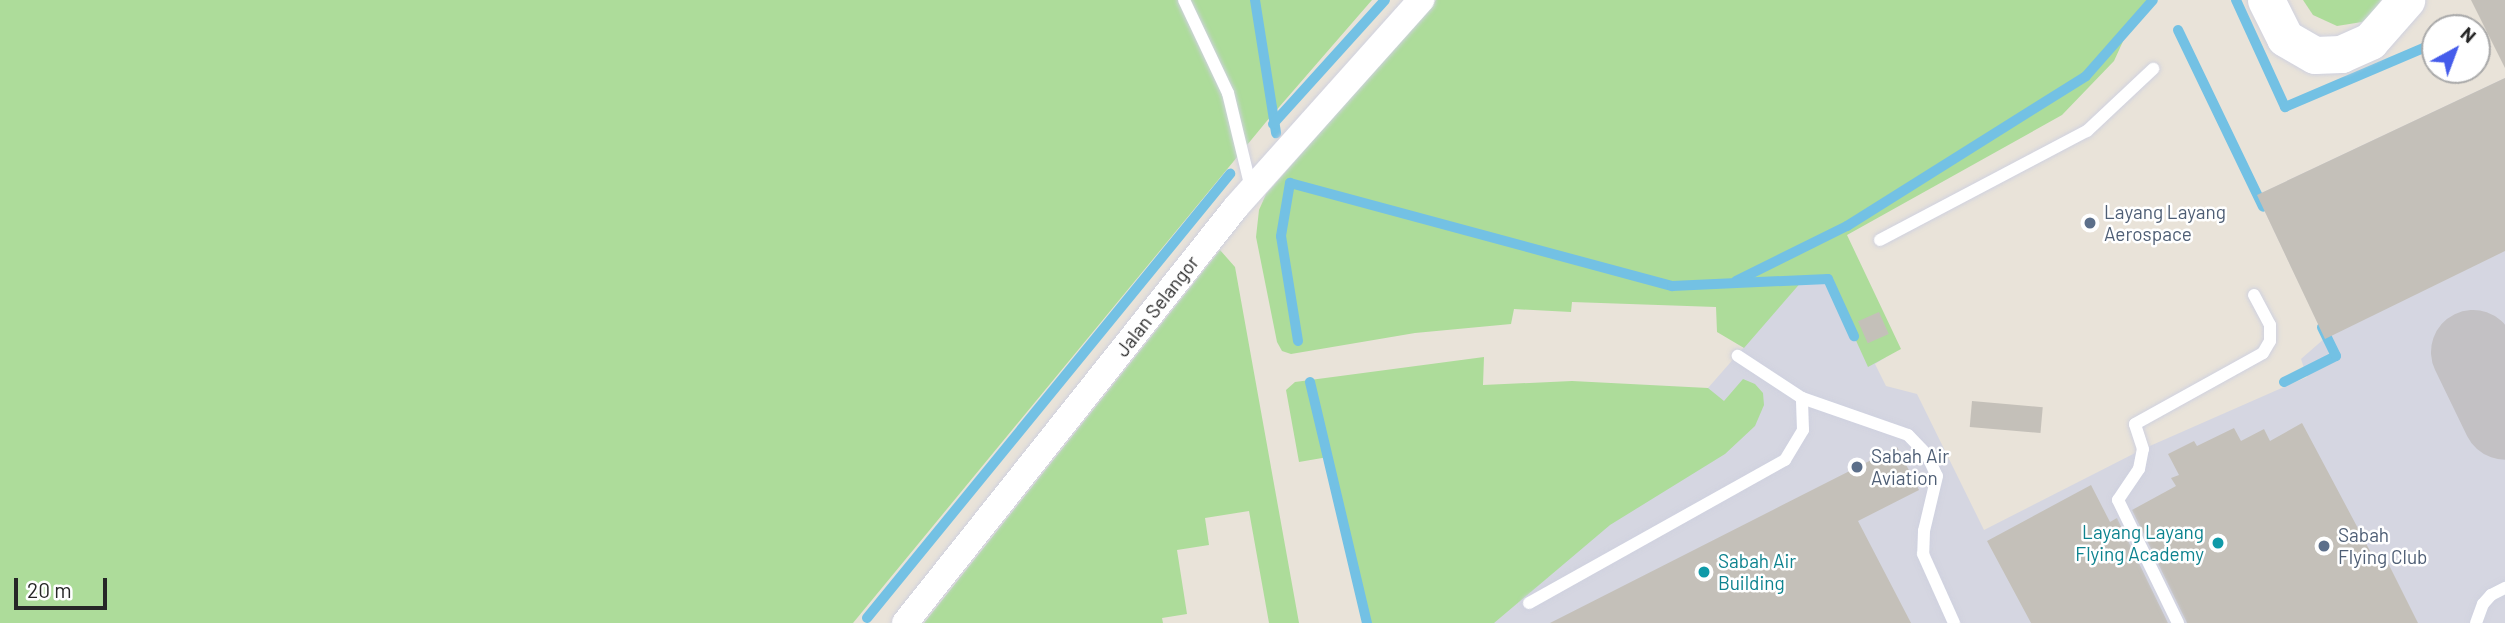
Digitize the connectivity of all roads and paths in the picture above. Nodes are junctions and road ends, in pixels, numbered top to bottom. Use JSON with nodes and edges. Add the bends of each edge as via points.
{"nodes":[{"id":1,"x":1184,"y":0,"type":"edge"},
{"id":2,"x":1421,"y":0,"type":"edge"},
{"id":3,"x":2266,"y":0,"type":"edge"},
{"id":4,"x":2406,"y":0,"type":"edge"},
{"id":5,"x":2153,"y":69,"type":"dead end"},
{"id":6,"x":1251,"y":188,"type":"junction"},
{"id":7,"x":1880,"y":240,"type":"dead end"},
{"id":8,"x":2254,"y":295,"type":"dead end"},
{"id":9,"x":1738,"y":356,"type":"dead end"},
{"id":10,"x":1802,"y":398,"type":"junction"},
{"id":11,"x":2505,"y":588,"type":"edge"},
{"id":12,"x":1529,"y":603,"type":"dead end"},
{"id":13,"x":905,"y":623,"type":"edge"},
{"id":14,"x":1954,"y":623,"type":"edge"},
{"id":15,"x":2178,"y":623,"type":"edge"},
{"id":16,"x":2476,"y":623,"type":"edge"}],
"edges":[{"from":1,"to":6,"type":"lane","via":[[1228,93]]},
{"from":2,"to":6,"type":"street","name":"Jalan Selangor"},
{"from":3,"to":4,"type":"main road","via":[[2285,38],[2315,55],[2341,54],[2370,41]]},
{"from":5,"to":7,"type":"lane","via":[[2087,131]]},
{"from":6,"to":13,"type":"street","name":"Jalan Selangor"},
{"from":8,"to":15,"type":"lane","via":[[2270,325],[2270,341],[2263,352],[2135,424],[2143,449],[2139,469],[2118,500]]},
{"from":9,"to":10,"type":"lane"},
{"from":10,"to":12,"type":"lane","via":[[1803,430],[1785,460]]},
{"from":10,"to":14,"type":"lane","via":[[1908,435],[1927,454],[1937,476],[1923,554]]},
{"from":11,"to":16,"type":"lane","via":[[2483,604]]}]}
